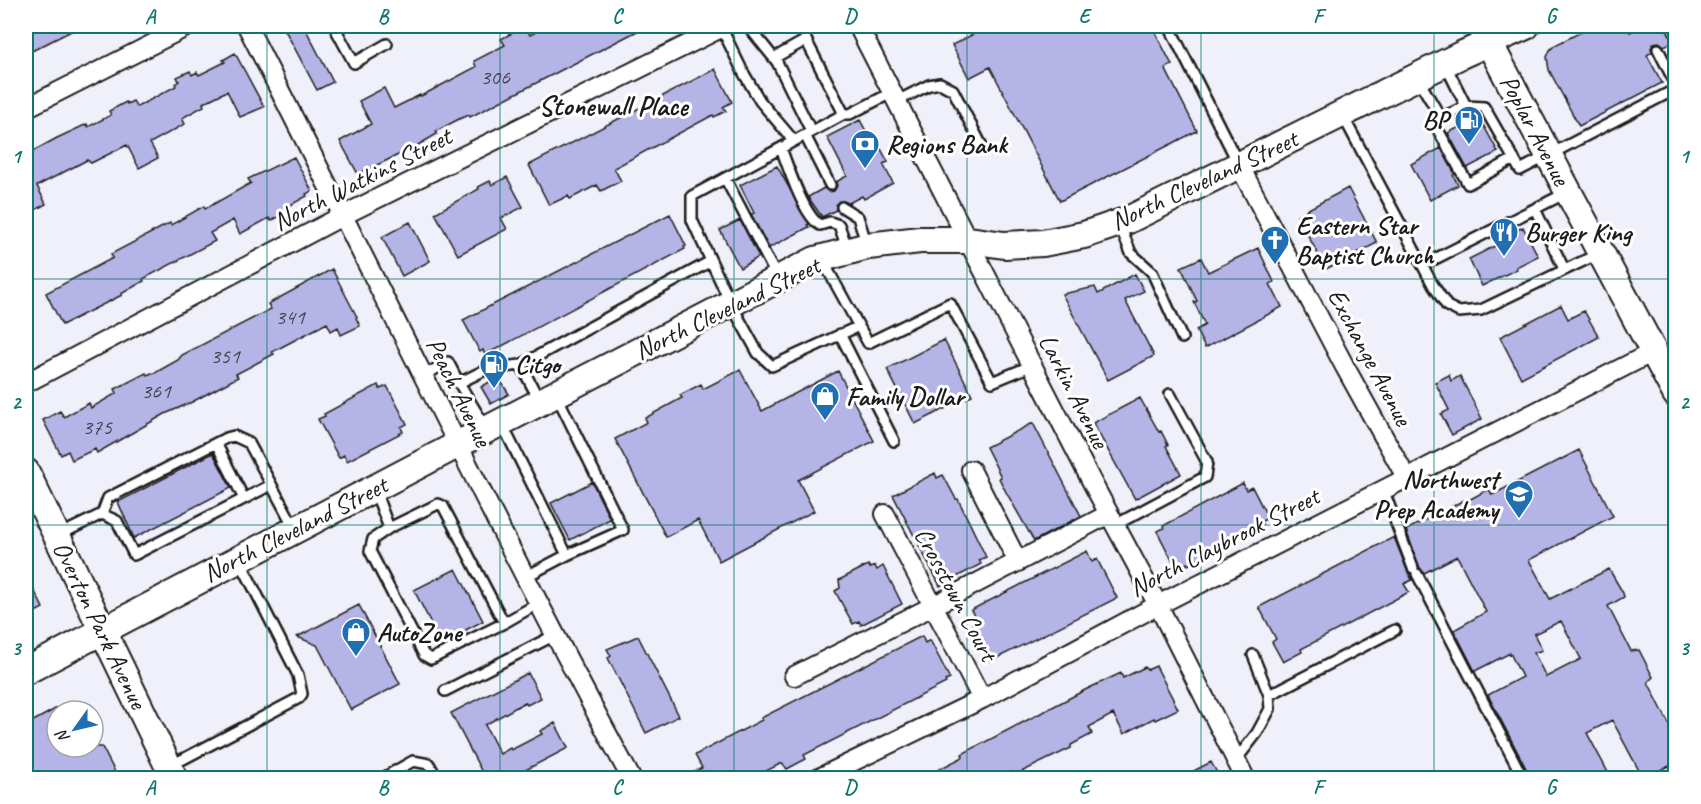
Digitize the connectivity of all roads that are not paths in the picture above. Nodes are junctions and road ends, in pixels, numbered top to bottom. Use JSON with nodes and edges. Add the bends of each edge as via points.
{"nodes":[{"id":1,"x":188,"y":26,"type":"edge"},
{"id":2,"x":247,"y":26,"type":"edge"},
{"id":3,"x":334,"y":26,"type":"edge"},
{"id":4,"x":723,"y":26,"type":"edge"},
{"id":5,"x":748,"y":26,"type":"edge"},
{"id":6,"x":804,"y":26,"type":"edge"},
{"id":7,"x":858,"y":26,"type":"edge"},
{"id":8,"x":1169,"y":26,"type":"edge"},
{"id":9,"x":1526,"y":26,"type":"edge"},
{"id":10,"x":1484,"y":34,"type":"edge"},
{"id":11,"x":806,"y":40,"type":"junction"},
{"id":12,"x":387,"y":44,"type":"dead end"},
{"id":13,"x":1658,"y":49,"type":"dead end"},
{"id":14,"x":774,"y":57,"type":"junction"},
{"id":15,"x":1444,"y":63,"type":"junction"},
{"id":16,"x":1417,"y":77,"type":"junction"},
{"id":17,"x":1676,"y":87,"type":"edge"},
{"id":18,"x":895,"y":97,"type":"junction"},
{"id":19,"x":1466,"y":106,"type":"junction"},
{"id":20,"x":26,"y":108,"type":"edge"},
{"id":21,"x":844,"y":114,"type":"junction"},
{"id":22,"x":1341,"y":114,"type":"junction"},
{"id":23,"x":1441,"y":118,"type":"junction"},
{"id":24,"x":808,"y":133,"type":"junction"},
{"id":25,"x":794,"y":141,"type":"junction"},
{"id":26,"x":981,"y":144,"type":"dead end"},
{"id":27,"x":781,"y":148,"type":"junction"},
{"id":28,"x":1549,"y":156,"type":"junction"},
{"id":29,"x":1514,"y":159,"type":"junction"},
{"id":30,"x":1239,"y":165,"type":"junction"},
{"id":31,"x":725,"y":178,"type":"junction"},
{"id":32,"x":830,"y":185,"type":"dead end"},
{"id":33,"x":1568,"y":192,"type":"junction"},
{"id":34,"x":842,"y":207,"type":"dead end"},
{"id":35,"x":1535,"y":209,"type":"junction"},
{"id":36,"x":344,"y":215,"type":"junction"},
{"id":37,"x":1119,"y":223,"type":"junction"},
{"id":38,"x":969,"y":240,"type":"junction"},
{"id":39,"x":858,"y":249,"type":"junction"},
{"id":40,"x":1601,"y":253,"type":"junction"},
{"id":41,"x":822,"y":259,"type":"junction"},
{"id":42,"x":711,"y":261,"type":"junction"},
{"id":43,"x":1423,"y":265,"type":"junction"},
{"id":44,"x":1564,"y":269,"type":"junction"},
{"id":45,"x":778,"y":280,"type":"junction"},
{"id":46,"x":731,"y":304,"type":"junction"},
{"id":47,"x":859,"y":326,"type":"junction"},
{"id":48,"x":840,"y":334,"type":"junction"},
{"id":49,"x":1182,"y":338,"type":"dead end"},
{"id":50,"x":1653,"y":352,"type":"junction"},
{"id":51,"x":521,"y":365,"type":"junction"},
{"id":52,"x":1033,"y":365,"type":"junction"},
{"id":53,"x":423,"y":376,"type":"junction"},
{"id":54,"x":26,"y":383,"type":"edge"},
{"id":55,"x":459,"y":383,"type":"junction"},
{"id":56,"x":1170,"y":394,"type":"dead end"},
{"id":57,"x":1676,"y":394,"type":"edge"},
{"id":58,"x":548,"y":398,"type":"junction"},
{"id":59,"x":494,"y":426,"type":"junction"},
{"id":60,"x":894,"y":441,"type":"dead end"},
{"id":61,"x":216,"y":443,"type":"junction"},
{"id":62,"x":457,"y":445,"type":"junction"},
{"id":63,"x":971,"y":470,"type":"dead end"},
{"id":64,"x":26,"y":472,"type":"edge"},
{"id":65,"x":1407,"y":477,"type":"junction"},
{"id":66,"x":271,"y":485,"type":"junction"},
{"id":67,"x":374,"y":488,"type":"junction"},
{"id":68,"x":1383,"y":489,"type":"junction"},
{"id":69,"x":244,"y":499,"type":"junction"},
{"id":70,"x":102,"y":514,"type":"junction"},
{"id":71,"x":885,"y":514,"type":"dead end"},
{"id":72,"x":1112,"y":520,"type":"junction"},
{"id":73,"x":389,"y":528,"type":"junction"},
{"id":74,"x":295,"y":529,"type":"junction"},
{"id":75,"x":57,"y":536,"type":"junction"},
{"id":76,"x":567,"y":555,"type":"junction"},
{"id":77,"x":238,"y":559,"type":"junction"},
{"id":78,"x":1018,"y":562,"type":"junction"},
{"id":79,"x":525,"y":577,"type":"junction"},
{"id":80,"x":539,"y":603,"type":"junction"},
{"id":81,"x":1158,"y":605,"type":"junction"},
{"id":82,"x":933,"y":606,"type":"junction"},
{"id":83,"x":504,"y":623,"type":"junction"},
{"id":84,"x":103,"y":630,"type":"junction"},
{"id":85,"x":1395,"y":630,"type":"dead end"},
{"id":86,"x":555,"y":636,"type":"junction"},
{"id":87,"x":1254,"y":655,"type":"dead end"},
{"id":88,"x":26,"y":671,"type":"edge"},
{"id":89,"x":794,"y":676,"type":"dead end"},
{"id":90,"x":446,"y":691,"type":"dead end"},
{"id":91,"x":1269,"y":694,"type":"junction"},
{"id":92,"x":982,"y":699,"type":"junction"},
{"id":93,"x":1236,"y":760,"type":"junction"},
{"id":94,"x":171,"y":773,"type":"edge"},
{"id":95,"x":383,"y":778,"type":"edge"},
{"id":96,"x":437,"y":778,"type":"edge"},
{"id":97,"x":631,"y":778,"type":"edge"},
{"id":98,"x":819,"y":778,"type":"edge"},
{"id":99,"x":1245,"y":778,"type":"edge"},
{"id":100,"x":1523,"y":778,"type":"edge"}],
"edges":[{"from":1,"to":20,"type":"street"},
{"from":2,"to":36,"type":"street","name":"Peach Avenue"},
{"from":3,"to":12,"type":"lane","via":[[354,63]]},
{"from":4,"to":25,"type":"lane","via":[[760,101]]},
{"from":4,"to":36,"type":"street","name":"North Watkins Street"},
{"from":5,"to":14,"type":"lane"},
{"from":6,"to":11,"type":"lane"},
{"from":7,"to":18,"type":"street","name":"Larkin Avenue"},
{"from":8,"to":30,"type":"lane"},
{"from":9,"to":10,"type":"main road","name":"North Cleveland Street"},
{"from":10,"to":15,"type":"main road","name":"North Cleveland Street"},
{"from":10,"to":28,"type":"main road","name":"Poplar Avenue"},
{"from":11,"to":14,"type":"lane"},
{"from":11,"to":21,"type":"lane"},
{"from":13,"to":17,"type":"lane"},
{"from":14,"to":24,"type":"lane"},
{"from":15,"to":16,"type":"main road","name":"North Cleveland Street"},
{"from":15,"to":19,"type":"lane"},
{"from":16,"to":22,"type":"main road","name":"North Cleveland Street"},
{"from":16,"to":23,"type":"lane"},
{"from":17,"to":28,"type":"lane"},
{"from":18,"to":21,"type":"lane"},
{"from":18,"to":26,"type":"lane","via":[[940,83],[953,90]]},
{"from":18,"to":38,"type":"street","name":"Larkin Avenue"},
{"from":19,"to":23,"type":"lane"},
{"from":19,"to":29,"type":"lane","via":[[1485,107]]},
{"from":21,"to":24,"type":"lane"},
{"from":22,"to":30,"type":"main road","name":"North Cleveland Street"},
{"from":22,"to":43,"type":"lane"},
{"from":23,"to":29,"type":"lane","via":[[1437,128],[1468,184]]},
{"from":24,"to":25,"type":"lane"},
{"from":24,"to":32,"type":"lane"},
{"from":25,"to":27,"type":"lane"},
{"from":27,"to":31,"type":"lane"},
{"from":27,"to":39,"type":"lane","via":[[814,221],[820,225],[839,225]]},
{"from":28,"to":29,"type":"lane","via":[[1520,170]]},
{"from":28,"to":33,"type":"main road","name":"Poplar Avenue"},
{"from":30,"to":37,"type":"main road","name":"North Cleveland Street"},
{"from":30,"to":65,"type":"street","name":"Exchange Avenue"},
{"from":31,"to":42,"type":"lane","via":[[692,196],[692,220]]},
{"from":31,"to":45,"type":"lane"},
{"from":33,"to":35,"type":"lane"},
{"from":33,"to":40,"type":"main road","name":"Poplar Avenue"},
{"from":34,"to":39,"type":"lane","via":[[858,217]]},
{"from":35,"to":43,"type":"lane"},
{"from":35,"to":44,"type":"lane"},
{"from":36,"to":53,"type":"street","name":"Peach Avenue"},
{"from":36,"to":54,"type":"street","name":"North Watkins Street"},
{"from":37,"to":38,"type":"main road","name":"North Cleveland Street","via":[[1043,243]]},
{"from":37,"to":49,"type":"lane","via":[[1131,253],[1152,272]]},
{"from":38,"to":39,"type":"main road","name":"North Cleveland Street","via":[[920,240]]},
{"from":38,"to":52,"type":"street","name":"Larkin Avenue"},
{"from":39,"to":41,"type":"main road","name":"North Cleveland Street"},
{"from":40,"to":44,"type":"lane"},
{"from":40,"to":50,"type":"main road","name":"Poplar Avenue"},
{"from":41,"to":45,"type":"main road","name":"North Cleveland Street"},
{"from":41,"to":47,"type":"lane"},
{"from":42,"to":46,"type":"lane"},
{"from":42,"to":51,"type":"lane"},
{"from":43,"to":44,"type":"lane","via":[[1448,306],[1459,312],[1481,310]]},
{"from":45,"to":46,"type":"main road","name":"North Cleveland Street"},
{"from":46,"to":48,"type":"lane","via":[[758,353],[772,366]]},
{"from":46,"to":58,"type":"main road","name":"North Cleveland Street"},
{"from":47,"to":48,"type":"lane"},
{"from":47,"to":52,"type":"lane","via":[[868,343],[950,303],[992,382]]},
{"from":48,"to":60,"type":"lane"},
{"from":50,"to":57,"type":"main road","name":"Poplar Avenue"},
{"from":50,"to":65,"type":"street","name":"North Claybrook Street"},
{"from":51,"to":55,"type":"lane","via":[[486,369]]},
{"from":51,"to":58,"type":"lane"},
{"from":52,"to":72,"type":"street","name":"Larkin Avenue"},
{"from":53,"to":55,"type":"lane","via":[[448,362]]},
{"from":53,"to":62,"type":"street","name":"Peach Avenue"},
{"from":55,"to":59,"type":"lane"},
{"from":56,"to":72,"type":"lane","via":[[1207,462],[1204,477]]},
{"from":58,"to":59,"type":"main road","name":"North Cleveland Street"},
{"from":58,"to":76,"type":"lane","via":[[623,530]]},
{"from":59,"to":62,"type":"main road","name":"North Cleveland Street"},
{"from":59,"to":76,"type":"lane"},
{"from":61,"to":66,"type":"lane","via":[[234,436],[249,443]]},
{"from":61,"to":69,"type":"lane"},
{"from":61,"to":70,"type":"lane","via":[[108,498]]},
{"from":62,"to":67,"type":"main road","name":"North Cleveland Street"},
{"from":62,"to":79,"type":"street","name":"Peach Avenue"},
{"from":63,"to":78,"type":"street"},
{"from":64,"to":75,"type":"main road","name":"Overton Park Avenue"},
{"from":65,"to":68,"type":"street","name":"North Claybrook Street"},
{"from":66,"to":69,"type":"lane"},
{"from":66,"to":74,"type":"lane"},
{"from":67,"to":73,"type":"lane"},
{"from":67,"to":74,"type":"main road","name":"North Cleveland Street"},
{"from":68,"to":81,"type":"street","name":"North Claybrook Street"},
{"from":68,"to":100,"type":"lane","via":[[1415,571]]},
{"from":69,"to":70,"type":"lane","via":[[134,555],[117,521]]},
{"from":70,"to":75,"type":"lane"},
{"from":71,"to":82,"type":"street","name":"Crosstown Court"},
{"from":72,"to":78,"type":"street"},
{"from":72,"to":81,"type":"street","name":"Larkin Avenue"},
{"from":73,"to":83,"type":"lane","via":[[438,504],[443,506]]},
{"from":73,"to":83,"type":"lane","via":[[373,539],[370,551],[424,655],[431,659]]},
{"from":74,"to":77,"type":"main road","name":"North Cleveland Street"},
{"from":75,"to":84,"type":"main road","name":"Overton Park Avenue"},
{"from":76,"to":79,"type":"lane"},
{"from":77,"to":84,"type":"main road","name":"North Cleveland Street"},
{"from":77,"to":94,"type":"lane","via":[[298,675],[302,694]]},
{"from":78,"to":82,"type":"street"},
{"from":79,"to":80,"type":"street","name":"Peach Avenue"},
{"from":80,"to":83,"type":"lane"},
{"from":80,"to":86,"type":"street","name":"Peach Avenue"},
{"from":81,"to":92,"type":"street","name":"North Claybrook Street"},
{"from":81,"to":93,"type":"street","name":"Larkin Avenue"},
{"from":82,"to":89,"type":"street"},
{"from":82,"to":92,"type":"street","name":"Crosstown Court"},
{"from":84,"to":88,"type":"main road","name":"North Cleveland Street"},
{"from":84,"to":94,"type":"main road","name":"Overton Park Avenue"},
{"from":85,"to":91,"type":"lane"},
{"from":86,"to":90,"type":"lane"},
{"from":86,"to":97,"type":"street","name":"Peach Avenue"},
{"from":87,"to":91,"type":"lane"},
{"from":91,"to":93,"type":"lane","via":[[1270,709]]},
{"from":92,"to":98,"type":"street","name":"North Claybrook Street"},
{"from":93,"to":99,"type":"street","name":"Larkin Avenue"},
{"from":95,"to":96,"type":"lane","via":[[413,761],[429,764]]}]}
